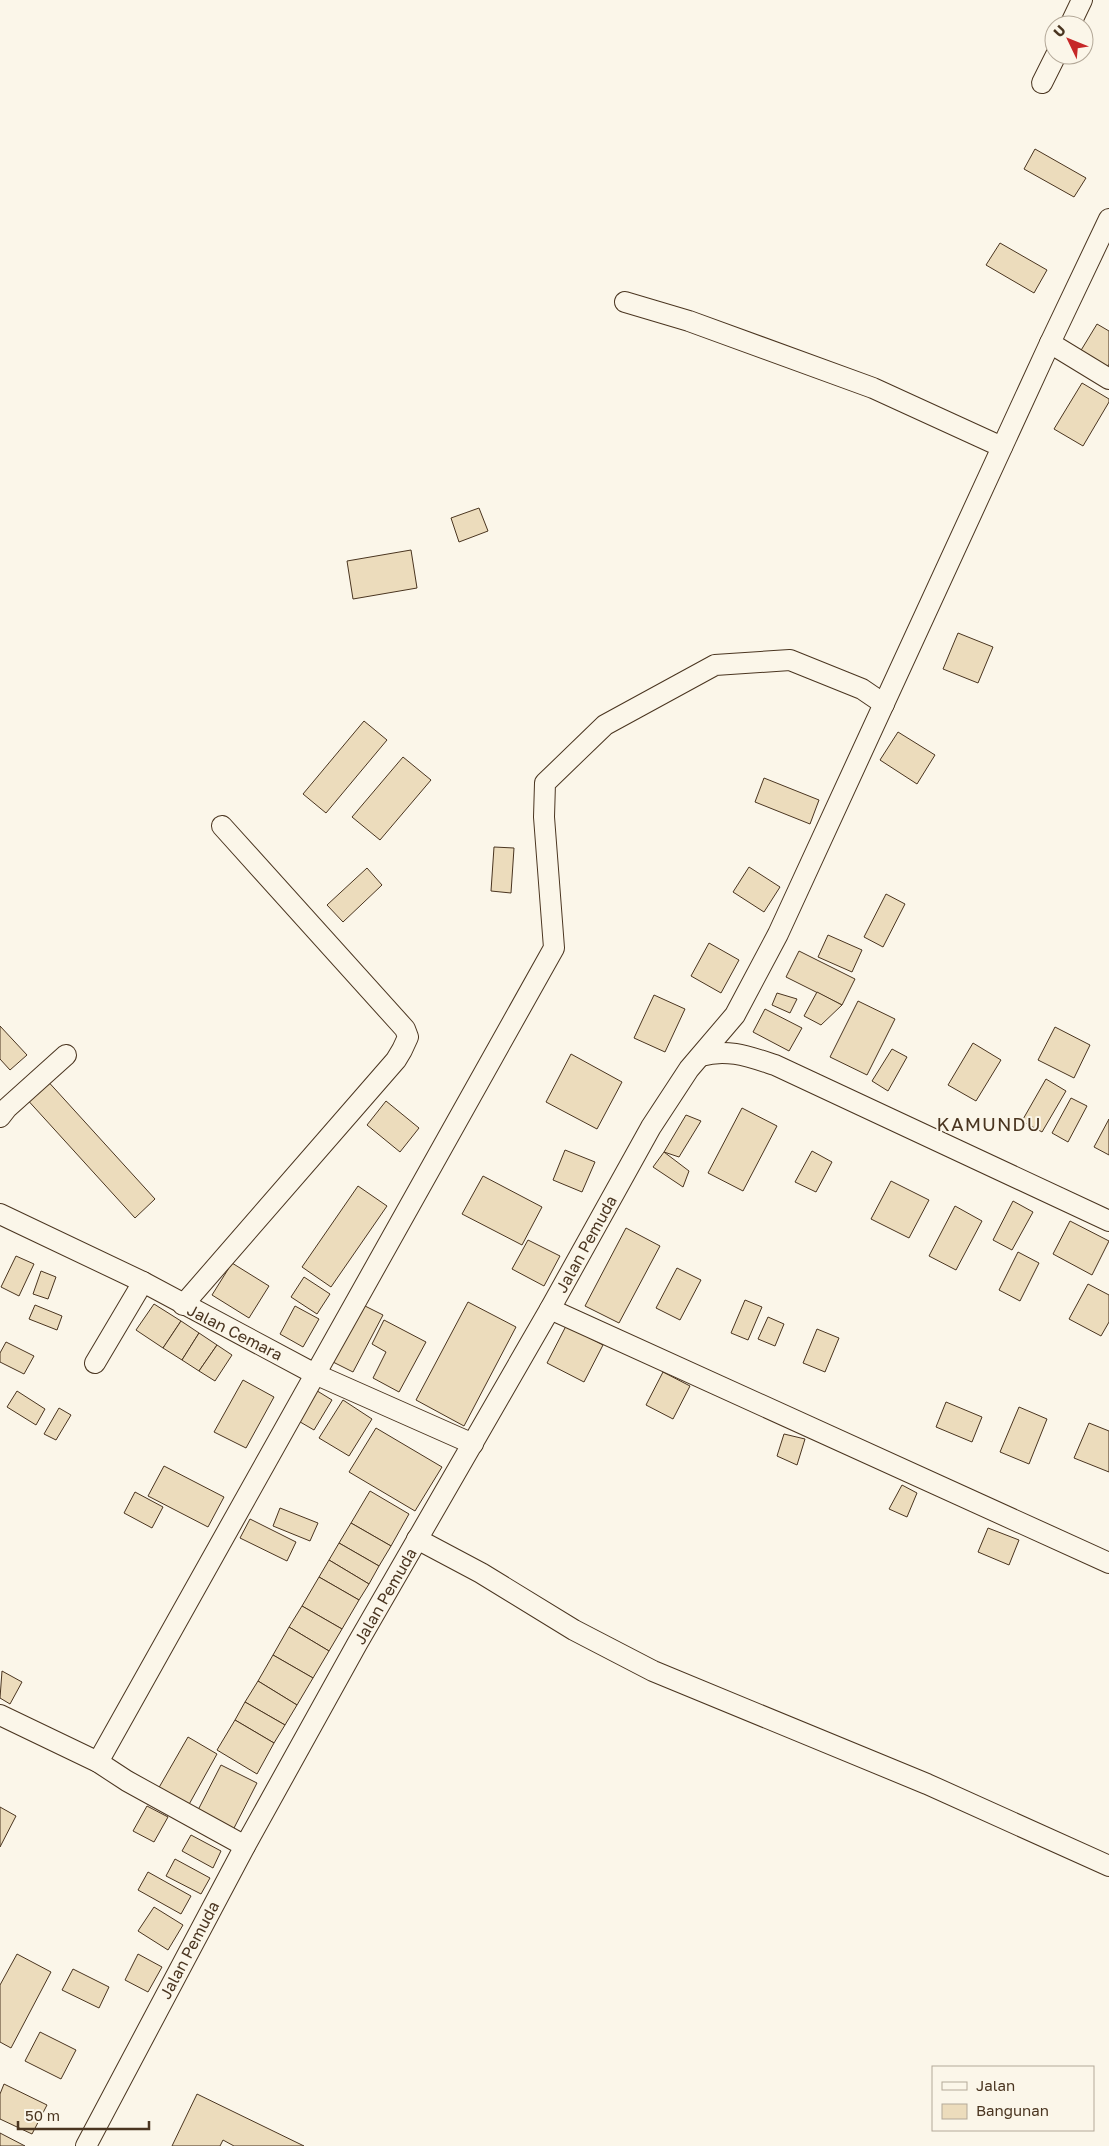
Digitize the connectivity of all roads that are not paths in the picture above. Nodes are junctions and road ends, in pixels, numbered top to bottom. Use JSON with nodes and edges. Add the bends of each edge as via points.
{"nodes":[{"id":1,"x":1082,"y":0,"type":"edge"},
{"id":2,"x":1075,"y":15,"type":"edge"},
{"id":3,"x":1051,"y":65,"type":"edge"},
{"id":4,"x":1042,"y":83,"type":"dead end"},
{"id":5,"x":1109,"y":219,"type":"edge"},
{"id":6,"x":625,"y":302,"type":"dead end"},
{"id":7,"x":1050,"y":343,"type":"junction"},
{"id":8,"x":1109,"y":379,"type":"edge"},
{"id":9,"x":1002,"y":447,"type":"junction"},
{"id":10,"x":884,"y":704,"type":"junction"},
{"id":11,"x":222,"y":826,"type":"dead end"},
{"id":12,"x":66,"y":1055,"type":"dead end"},
{"id":13,"x":701,"y":1056,"type":"junction"},
{"id":14,"x":0,"y":1117,"type":"edge"},
{"id":15,"x":0,"y":1214,"type":"edge"},
{"id":16,"x":1109,"y":1221,"type":"edge"},
{"id":17,"x":143,"y":1282,"type":"junction"},
{"id":18,"x":183,"y":1305,"type":"junction"},
{"id":19,"x":550,"y":1309,"type":"junction"},
{"id":20,"x":95,"y":1363,"type":"dead end"},
{"id":21,"x":315,"y":1374,"type":"junction"},
{"id":22,"x":472,"y":1444,"type":"junction"},
{"id":23,"x":417,"y":1539,"type":"junction"},
{"id":24,"x":1109,"y":1563,"type":"edge"},
{"id":25,"x":0,"y":1715,"type":"edge"},
{"id":26,"x":98,"y":1762,"type":"junction"},
{"id":27,"x":245,"y":1846,"type":"junction"},
{"id":28,"x":1109,"y":1866,"type":"edge"},
{"id":29,"x":86,"y":2146,"type":"edge"}],
"edges":[{"from":1,"to":2,"type":"street"},
{"from":3,"to":4,"type":"street"},
{"from":5,"to":7,"type":"street","name":"Jalan Pemuda"},
{"from":6,"to":9,"type":"street","via":[[689,321],[873,388]]},
{"from":7,"to":8,"type":"street"},
{"from":7,"to":9,"type":"street","name":"Jalan Pemuda"},
{"from":9,"to":10,"type":"street","name":"Jalan Pemuda"},
{"from":10,"to":13,"type":"street","name":"Jalan Pemuda","via":[[748,993],[735,1015]]},
{"from":10,"to":21,"type":"street","via":[[862,689],[790,660],[715,665],[605,725],[545,783],[544,818],[554,948]]},
{"from":11,"to":18,"type":"street","via":[[405,1029],[408,1037],[396,1060]]},
{"from":12,"to":14,"type":"street"},
{"from":13,"to":16,"type":"street","via":[[730,1052],[775,1065]]},
{"from":13,"to":19,"type":"street","name":"Jalan Pemuda","via":[[651,1127]]},
{"from":15,"to":17,"type":"street","name":"Jalan Cemara"},
{"from":17,"to":18,"type":"street","name":"Jalan Cemara"},
{"from":17,"to":20,"type":"street"},
{"from":18,"to":21,"type":"street","name":"Jalan Cemara"},
{"from":19,"to":22,"type":"street","name":"Jalan Pemuda"},
{"from":19,"to":24,"type":"street"},
{"from":21,"to":22,"type":"street","name":"Jalan Cemara"},
{"from":21,"to":26,"type":"street"},
{"from":22,"to":23,"type":"street","name":"Jalan Pemuda"},
{"from":23,"to":27,"type":"street","name":"Jalan Pemuda"},
{"from":23,"to":28,"type":"street","via":[[481,1573],[574,1630],[653,1671],[927,1784]]},
{"from":25,"to":26,"type":"street"},
{"from":26,"to":27,"type":"street"},
{"from":27,"to":29,"type":"street","name":"Jalan Pemuda"}]}
